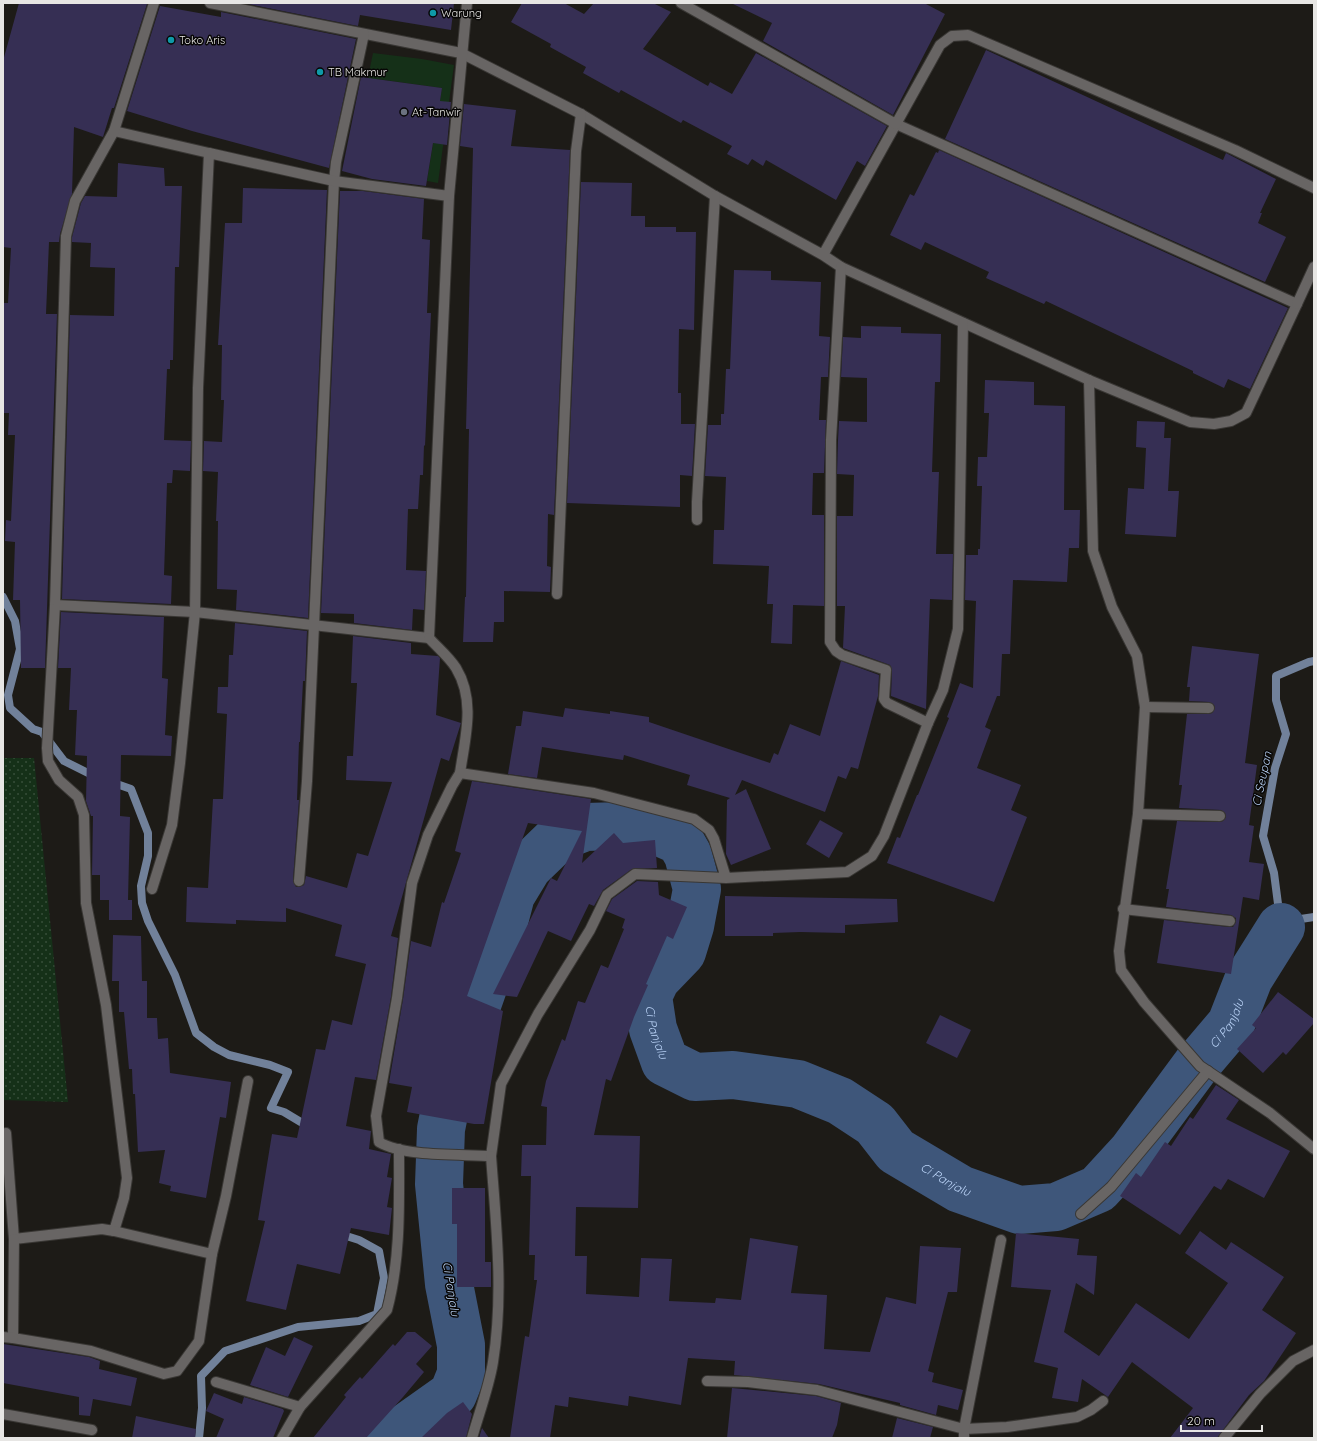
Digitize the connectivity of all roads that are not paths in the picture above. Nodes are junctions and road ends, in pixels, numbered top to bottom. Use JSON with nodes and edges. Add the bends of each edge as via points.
{"nodes":[{"id":1,"x":154,"y":3,"type":"edge"},
{"id":2,"x":210,"y":3,"type":"edge"},
{"id":3,"x":467,"y":3,"type":"edge"},
{"id":4,"x":681,"y":3,"type":"edge"},
{"id":5,"x":364,"y":34,"type":"junction"},
{"id":6,"x":461,"y":53,"type":"junction"},
{"id":7,"x":581,"y":114,"type":"junction"},
{"id":8,"x":896,"y":124,"type":"junction"},
{"id":9,"x":114,"y":131,"type":"junction"},
{"id":10,"x":209,"y":153,"type":"junction"},
{"id":11,"x":334,"y":181,"type":"junction"},
{"id":12,"x":1314,"y":188,"type":"edge"},
{"id":13,"x":449,"y":196,"type":"junction"},
{"id":14,"x":715,"y":196,"type":"junction"},
{"id":15,"x":822,"y":255,"type":"junction"},
{"id":16,"x":841,"y":267,"type":"junction"},
{"id":17,"x":1314,"y":267,"type":"edge"},
{"id":18,"x":1297,"y":304,"type":"junction"},
{"id":19,"x":963,"y":322,"type":"junction"},
{"id":20,"x":1089,"y":380,"type":"junction"},
{"id":21,"x":697,"y":520,"type":"dead end"},
{"id":22,"x":557,"y":594,"type":"dead end"},
{"id":23,"x":55,"y":605,"type":"junction"},
{"id":24,"x":195,"y":612,"type":"junction"},
{"id":25,"x":314,"y":624,"type":"junction"},
{"id":26,"x":429,"y":638,"type":"junction"},
{"id":27,"x":1145,"y":707,"type":"junction"},
{"id":28,"x":1209,"y":708,"type":"dead end"},
{"id":29,"x":928,"y":723,"type":"junction"},
{"id":30,"x":460,"y":773,"type":"junction"},
{"id":31,"x":1138,"y":814,"type":"junction"},
{"id":32,"x":1220,"y":816,"type":"dead end"},
{"id":33,"x":723,"y":877,"type":"junction"},
{"id":34,"x":299,"y":881,"type":"dead end"},
{"id":35,"x":152,"y":889,"type":"dead end"},
{"id":36,"x":1123,"y":909,"type":"junction"},
{"id":37,"x":1230,"y":921,"type":"dead end"},
{"id":38,"x":1204,"y":1069,"type":"junction"},
{"id":39,"x":248,"y":1081,"type":"dead end"},
{"id":40,"x":6,"y":1132,"type":"dead end"},
{"id":41,"x":399,"y":1149,"type":"junction"},
{"id":42,"x":1314,"y":1149,"type":"edge"},
{"id":43,"x":491,"y":1156,"type":"junction"},
{"id":44,"x":1081,"y":1214,"type":"dead end"},
{"id":45,"x":114,"y":1231,"type":"junction"},
{"id":46,"x":14,"y":1239,"type":"junction"},
{"id":47,"x":1001,"y":1240,"type":"dead end"},
{"id":48,"x":212,"y":1254,"type":"junction"},
{"id":49,"x":8,"y":1338,"type":"edge"},
{"id":50,"x":1314,"y":1350,"type":"edge"},
{"id":51,"x":707,"y":1381,"type":"dead end"},
{"id":52,"x":216,"y":1382,"type":"dead end"},
{"id":53,"x":1103,"y":1401,"type":"dead end"},
{"id":54,"x":300,"y":1407,"type":"junction"},
{"id":55,"x":3,"y":1414,"type":"edge"},
{"id":56,"x":92,"y":1430,"type":"dead end"},
{"id":57,"x":964,"y":1433,"type":"edge"},
{"id":58,"x":282,"y":1438,"type":"edge"},
{"id":59,"x":472,"y":1438,"type":"edge"},
{"id":60,"x":1224,"y":1438,"type":"edge"}],
"edges":[{"from":1,"to":9,"type":"street"},
{"from":2,"to":5,"type":"street"},
{"from":3,"to":6,"type":"street"},
{"from":4,"to":8,"type":"street"},
{"from":5,"to":6,"type":"street"},
{"from":5,"to":11,"type":"street"},
{"from":6,"to":7,"type":"street"},
{"from":6,"to":13,"type":"street"},
{"from":7,"to":14,"type":"street"},
{"from":7,"to":22,"type":"street","via":[[576,151]]},
{"from":8,"to":12,"type":"street","via":[[940,45],[952,36],[968,35],[1235,150]]},
{"from":8,"to":15,"type":"street"},
{"from":8,"to":18,"type":"street"},
{"from":9,"to":10,"type":"street"},
{"from":9,"to":23,"type":"street","via":[[74,201],[66,236]]},
{"from":10,"to":11,"type":"street"},
{"from":10,"to":24,"type":"street","via":[[198,388]]},
{"from":11,"to":13,"type":"street"},
{"from":11,"to":25,"type":"street"},
{"from":13,"to":26,"type":"street"},
{"from":14,"to":15,"type":"street"},
{"from":14,"to":21,"type":"street"},
{"from":15,"to":16,"type":"street"},
{"from":16,"to":19,"type":"street"},
{"from":16,"to":29,"type":"street","via":[[831,440],[830,642],[842,655],[886,670],[884,699],[887,704]]},
{"from":17,"to":18,"type":"street"},
{"from":18,"to":20,"type":"street","via":[[1246,413],[1231,422],[1190,422]]},
{"from":19,"to":20,"type":"street"},
{"from":19,"to":29,"type":"street","via":[[958,629],[943,690]]},
{"from":20,"to":27,"type":"street","via":[[1093,551],[1112,607],[1137,656]]},
{"from":23,"to":24,"type":"street"},
{"from":23,"to":45,"type":"street","via":[[47,755],[59,780],[78,798],[84,815],[86,903],[106,1005],[127,1178]]},
{"from":24,"to":25,"type":"street"},
{"from":24,"to":35,"type":"street","via":[[172,825]]},
{"from":25,"to":26,"type":"street"},
{"from":25,"to":34,"type":"street","via":[[307,781]]},
{"from":26,"to":30,"type":"street","via":[[455,667],[465,686],[469,711]]},
{"from":27,"to":28,"type":"street"},
{"from":27,"to":31,"type":"street"},
{"from":29,"to":33,"type":"street","via":[[884,836],[872,856],[847,872]]},
{"from":30,"to":33,"type":"street","via":[[594,793],[694,819],[709,830],[714,839]]},
{"from":30,"to":41,"type":"street","via":[[428,835],[412,883],[397,998],[376,1116],[377,1140],[386,1146]]},
{"from":31,"to":32,"type":"street"},
{"from":31,"to":36,"type":"street"},
{"from":33,"to":43,"type":"street","via":[[635,874],[608,895],[590,930],[538,1014],[501,1084]]},
{"from":36,"to":37,"type":"street"},
{"from":36,"to":38,"type":"street","via":[[1119,951],[1121,970],[1144,1002]]},
{"from":38,"to":42,"type":"street","via":[[1270,1113]]},
{"from":38,"to":44,"type":"street","via":[[1111,1187]]},
{"from":39,"to":48,"type":"street"},
{"from":40,"to":46,"type":"street"},
{"from":41,"to":43,"type":"street"},
{"from":41,"to":54,"type":"street","via":[[398,1240],[392,1292],[387,1310]]},
{"from":43,"to":59,"type":"street","via":[[498,1244],[499,1307],[493,1363]]},
{"from":45,"to":46,"type":"street","via":[[102,1229]]},
{"from":45,"to":48,"type":"street"},
{"from":46,"to":49,"type":"street"},
{"from":47,"to":57,"type":"street"},
{"from":48,"to":49,"type":"street","via":[[199,1341],[177,1371],[164,1374],[91,1351]]},
{"from":50,"to":60,"type":"street","via":[[1293,1361],[1260,1394]]},
{"from":51,"to":57,"type":"street","via":[[748,1382],[817,1390]]},
{"from":52,"to":54,"type":"street"},
{"from":53,"to":57,"type":"street","via":[[1077,1417]]},
{"from":54,"to":58,"type":"street"},
{"from":55,"to":56,"type":"street"}]}
